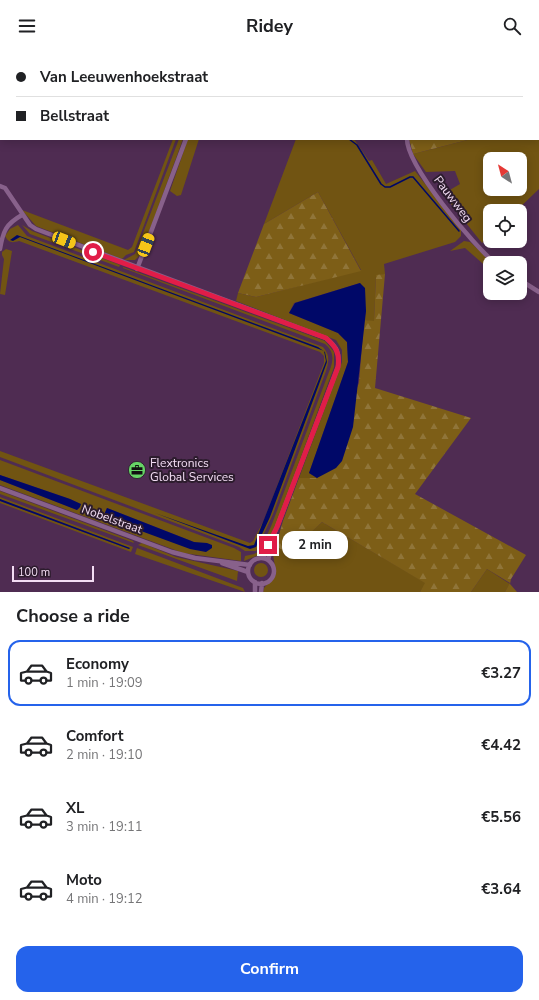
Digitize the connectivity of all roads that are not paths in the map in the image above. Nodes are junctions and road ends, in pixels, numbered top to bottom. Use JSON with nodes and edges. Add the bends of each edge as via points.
{"nodes":[{"id":1,"x":186,"y":140,"type":"edge"},
{"id":2,"x":407,"y":140,"type":"edge"},
{"id":3,"x":0,"y":186,"type":"edge"},
{"id":4,"x":22,"y":215,"type":"junction"},
{"id":5,"x":0,"y":249,"type":"edge"},
{"id":6,"x":488,"y":256,"type":"edge"},
{"id":7,"x":137,"y":269,"type":"junction"},
{"id":8,"x":527,"y":284,"type":"edge"},
{"id":9,"x":539,"y":292,"type":"edge"},
{"id":10,"x":0,"y":488,"type":"edge"},
{"id":11,"x":277,"y":527,"type":"junction"},
{"id":12,"x":263,"y":558,"type":"junction"},
{"id":13,"x":268,"y":560,"type":"junction"},
{"id":14,"x":218,"y":562,"type":"junction"},
{"id":15,"x":250,"y":565,"type":"junction"},
{"id":16,"x":248,"y":572,"type":"junction"},
{"id":17,"x":256,"y":582,"type":"junction"},
{"id":18,"x":262,"y":584,"type":"junction"},
{"id":19,"x":255,"y":592,"type":"edge"},
{"id":20,"x":260,"y":592,"type":"edge"}],
"edges":[{"from":1,"to":7,"type":"street"},
{"from":2,"to":6,"type":"street","name":"Pauwweg","via":[[409,152],[425,178],[467,235]]},
{"from":3,"to":4,"type":"street","via":[[5,188]]},
{"from":4,"to":5,"type":"street","via":[[3,230]]},
{"from":4,"to":7,"type":"street","via":[[36,229]]},
{"from":7,"to":11,"type":"street","via":[[326,338],[338,350],[338,367]]},
{"from":8,"to":9,"type":"street"},
{"from":10,"to":14,"type":"street","name":"Nobelstraat","via":[[172,552]]},
{"from":11,"to":12,"type":"street"},
{"from":11,"to":13,"type":"street"},
{"from":12,"to":13,"type":"street"},
{"from":12,"to":15,"type":"street","via":[[255,559]]},
{"from":13,"to":18,"type":"street","via":[[273,565],[274,572],[269,581]]},
{"from":14,"to":15,"type":"street","name":"Nobelstraat"},
{"from":14,"to":16,"type":"street","name":"Nobelstraat"},
{"from":15,"to":16,"type":"street"},
{"from":16,"to":17,"type":"street","via":[[250,578]]},
{"from":17,"to":18,"type":"street"},
{"from":17,"to":19,"type":"street"},
{"from":18,"to":20,"type":"street"}]}
